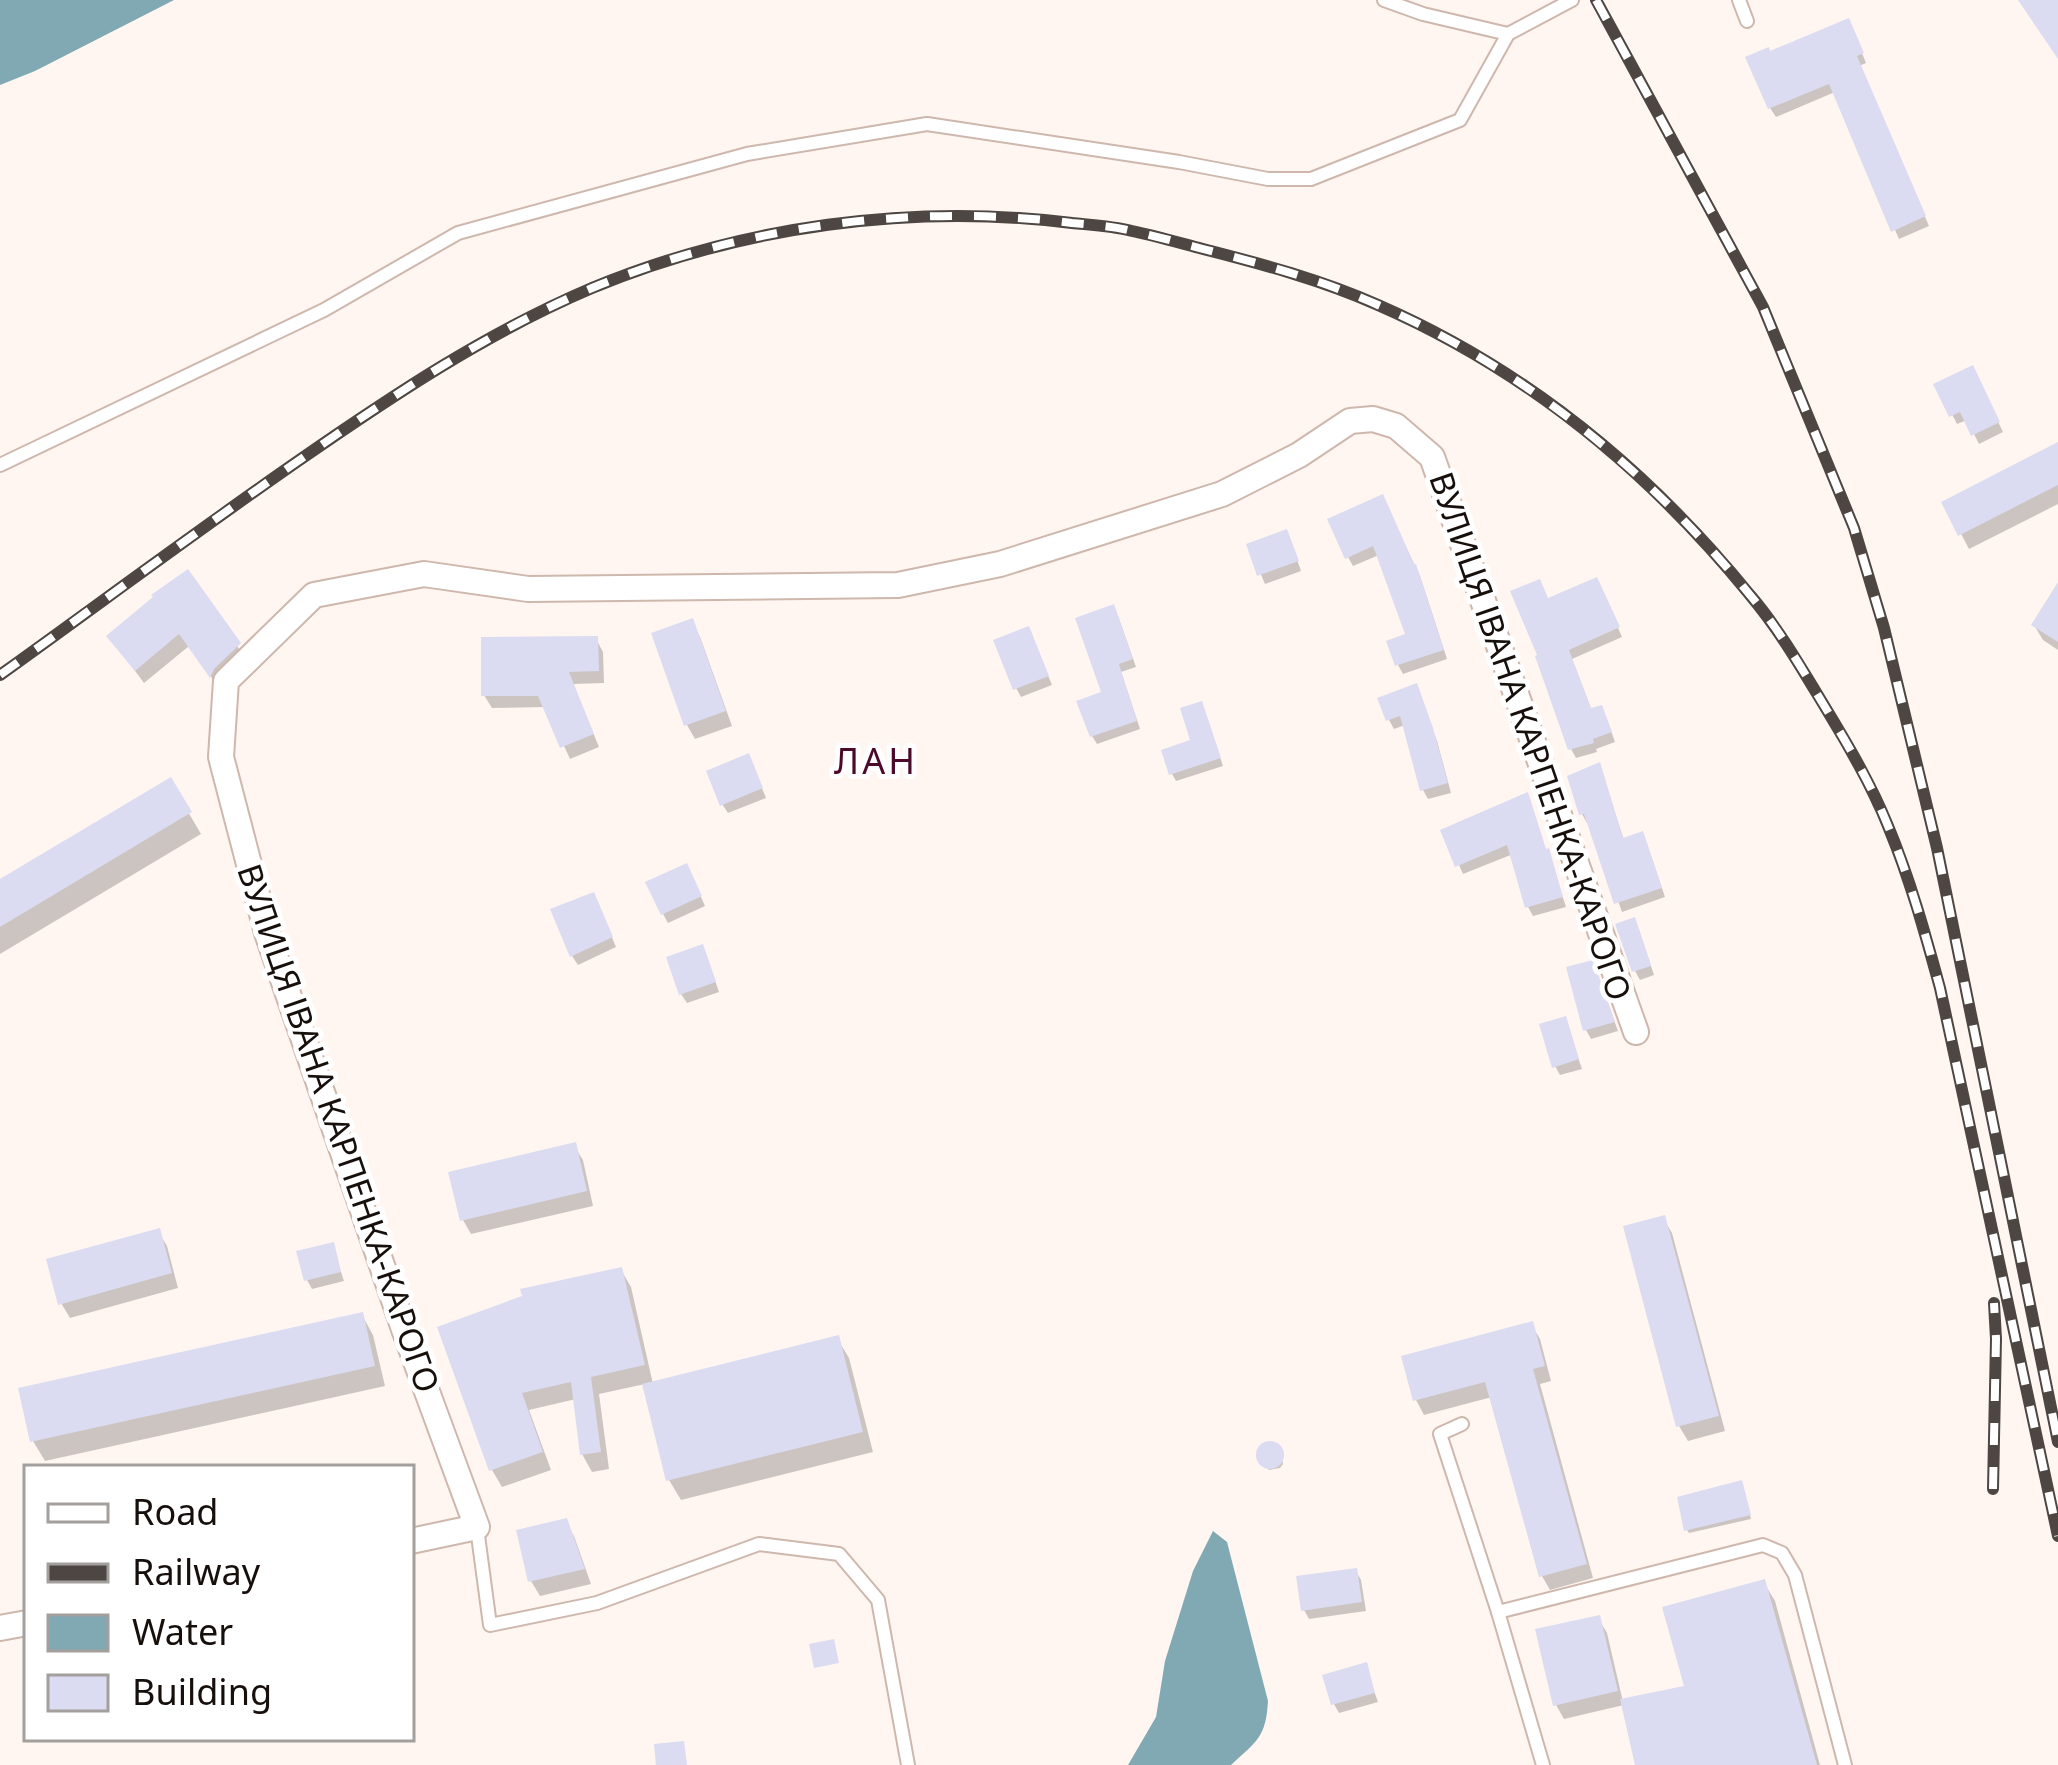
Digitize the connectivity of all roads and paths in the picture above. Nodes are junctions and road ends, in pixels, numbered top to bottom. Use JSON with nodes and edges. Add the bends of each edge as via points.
{"nodes":[{"id":1,"x":1384,"y":0,"type":"edge"},
{"id":2,"x":1572,"y":0,"type":"edge"},
{"id":3,"x":1739,"y":0,"type":"edge"},
{"id":4,"x":1747,"y":21,"type":"dead end"},
{"id":5,"x":1508,"y":34,"type":"junction"},
{"id":6,"x":0,"y":465,"type":"edge"},
{"id":7,"x":1636,"y":1032,"type":"dead end"},
{"id":8,"x":1462,"y":1424,"type":"dead end"},
{"id":9,"x":477,"y":1527,"type":"junction"},
{"id":10,"x":414,"y":1540,"type":"edge"},
{"id":11,"x":1498,"y":1612,"type":"junction"},
{"id":12,"x":908,"y":1765,"type":"edge"},
{"id":13,"x":1543,"y":1765,"type":"edge"},
{"id":14,"x":1845,"y":1765,"type":"edge"}],
"edges":[{"from":1,"to":5,"type":"lane"},
{"from":2,"to":5,"type":"lane"},
{"from":3,"to":4,"type":"lane"},
{"from":5,"to":6,"type":"lane","via":[[1460,120],[1311,179],[1268,179],[927,124],[747,154],[458,232],[324,310]]},
{"from":7,"to":9,"type":"street","name":"ВУЛИЦЯ ІВАНА КАРПЕНКА-КАРОГО","via":[[1432,457],[1396,426],[1373,418],[1350,421],[1222,494],[1000,564],[898,585],[528,589],[424,574],[314,595],[226,681],[221,757],[267,933]]},
{"from":8,"to":11,"type":"lane","via":[[1440,1433]]},
{"from":9,"to":10,"type":"street"},
{"from":9,"to":12,"type":"lane","via":[[490,1625],[597,1603],[759,1544],[839,1554],[878,1600]]},
{"from":11,"to":13,"type":"lane"},
{"from":11,"to":14,"type":"lane","via":[[1763,1545],[1782,1553],[1796,1575]]}]}
